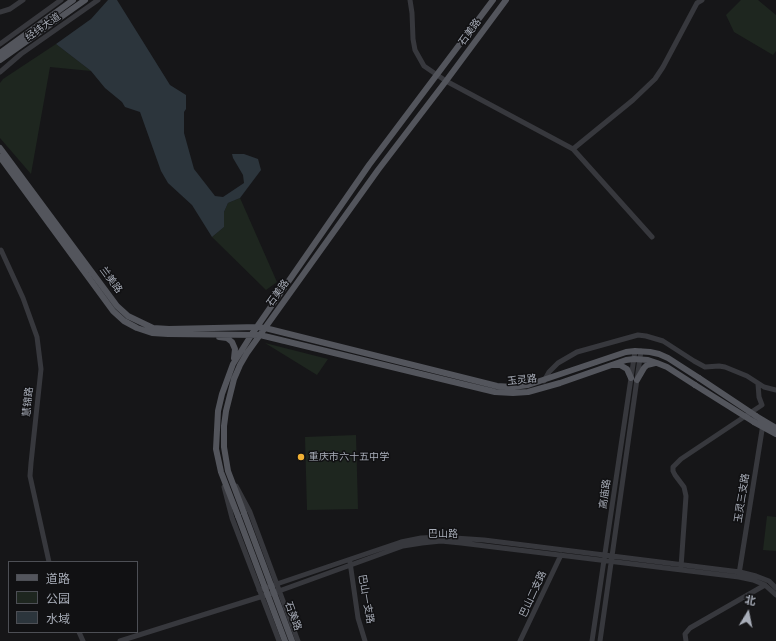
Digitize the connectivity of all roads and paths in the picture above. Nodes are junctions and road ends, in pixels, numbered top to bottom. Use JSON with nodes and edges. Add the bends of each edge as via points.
{"nodes":[{"id":1,"x":24,"y":0,"type":"edge"},
{"id":2,"x":61,"y":0,"type":"edge"},
{"id":3,"x":73,"y":0,"type":"edge"},
{"id":4,"x":86,"y":0,"type":"edge"},
{"id":5,"x":98,"y":0,"type":"edge"},
{"id":6,"x":410,"y":0,"type":"edge"},
{"id":7,"x":494,"y":0,"type":"edge"},
{"id":8,"x":506,"y":0,"type":"edge"},
{"id":9,"x":697,"y":1,"type":"edge"},
{"id":10,"x":0,"y":12,"type":"edge"},
{"id":11,"x":0,"y":44,"type":"edge"},
{"id":12,"x":0,"y":53,"type":"edge"},
{"id":13,"x":0,"y":60,"type":"edge"},
{"id":14,"x":0,"y":72,"type":"edge"},
{"id":15,"x":436,"y":76,"type":"junction"},
{"id":16,"x":446,"y":81,"type":"junction"},
{"id":17,"x":0,"y":148,"type":"edge"},
{"id":18,"x":573,"y":149,"type":"junction"},
{"id":19,"x":0,"y":158,"type":"edge"},
{"id":20,"x":652,"y":237,"type":"dead end"},
{"id":21,"x":1,"y":250,"type":"dead end"},
{"id":22,"x":258,"y":327,"type":"junction"},
{"id":23,"x":265,"y":328,"type":"junction"},
{"id":24,"x":204,"y":334,"type":"junction"},
{"id":25,"x":252,"y":334,"type":"junction"},
{"id":26,"x":260,"y":335,"type":"junction"},
{"id":27,"x":638,"y":351,"type":"junction"},
{"id":28,"x":637,"y":359,"type":"junction"},
{"id":29,"x":657,"y":363,"type":"junction"},
{"id":30,"x":233,"y":364,"type":"junction"},
{"id":31,"x":612,"y":365,"type":"junction"},
{"id":32,"x":634,"y":379,"type":"junction"},
{"id":33,"x":544,"y":380,"type":"junction"},
{"id":34,"x":758,"y":384,"type":"junction"},
{"id":35,"x":496,"y":389,"type":"junction"},
{"id":36,"x":776,"y":390,"type":"edge"},
{"id":37,"x":755,"y":419,"type":"junction"},
{"id":38,"x":763,"y":424,"type":"junction"},
{"id":39,"x":776,"y":428,"type":"edge"},
{"id":40,"x":776,"y":434,"type":"edge"},
{"id":41,"x":228,"y":470,"type":"junction"},
{"id":42,"x":221,"y":472,"type":"junction"},
{"id":43,"x":561,"y":555,"type":"junction"},
{"id":44,"x":604,"y":557,"type":"junction"},
{"id":45,"x":612,"y":558,"type":"junction"},
{"id":46,"x":350,"y":559,"type":"junction"},
{"id":47,"x":49,"y":561,"type":"edge"},
{"id":48,"x":351,"y":565,"type":"junction"},
{"id":49,"x":681,"y":567,"type":"junction"},
{"id":50,"x":739,"y":574,"type":"junction"},
{"id":51,"x":276,"y":584,"type":"junction"},
{"id":52,"x":765,"y":585,"type":"junction"},
{"id":53,"x":776,"y":588,"type":"edge"},
{"id":54,"x":259,"y":590,"type":"junction"},
{"id":55,"x":279,"y":591,"type":"junction"},
{"id":56,"x":776,"y":595,"type":"edge"},
{"id":57,"x":262,"y":597,"type":"junction"},
{"id":58,"x":120,"y":641,"type":"edge"},
{"id":59,"x":279,"y":641,"type":"edge"},
{"id":60,"x":285,"y":641,"type":"edge"},
{"id":61,"x":292,"y":641,"type":"edge"},
{"id":62,"x":298,"y":641,"type":"edge"},
{"id":63,"x":365,"y":641,"type":"edge"},
{"id":64,"x":520,"y":641,"type":"edge"},
{"id":65,"x":592,"y":641,"type":"edge"},
{"id":66,"x":600,"y":641,"type":"edge"},
{"id":67,"x":686,"y":641,"type":"edge"}],
"edges":[{"from":1,"to":10,"type":"street"},
{"from":2,"to":11,"type":"street","name":"经纬大道"},
{"from":3,"to":12,"type":"main road","name":"经纬大道"},
{"from":4,"to":13,"type":"main road","name":"经纬大道"},
{"from":5,"to":14,"type":"street","name":"经纬大道"},
{"from":6,"to":15,"type":"street","via":[[415,50],[424,66]]},
{"from":7,"to":15,"type":"main road","name":"石美路"},
{"from":8,"to":16,"type":"main road","name":"石美路"},
{"from":9,"to":18,"type":"street","via":[[655,79]]},
{"from":15,"to":16,"type":"street"},
{"from":15,"to":22,"type":"main road","name":"石美路","via":[[369,165]]},
{"from":16,"to":18,"type":"street"},
{"from":16,"to":23,"type":"main road","name":"石美路","via":[[378,170]]},
{"from":17,"to":22,"type":"main road","name":"兰美路","via":[[117,306],[128,316],[153,328]]},
{"from":18,"to":20,"type":"street"},
{"from":19,"to":24,"type":"main road","name":"兰美路","via":[[113,311],[124,321],[152,333]]},
{"from":21,"to":47,"type":"street","name":"慧锦路","via":[[37,337],[41,369],[30,476]]},
{"from":22,"to":23,"type":"main road","name":"玉灵路"},
{"from":22,"to":25,"type":"main road","name":"石美路"},
{"from":23,"to":26,"type":"main road","name":"石美路"},
{"from":23,"to":35,"type":"main road","name":"玉灵路","via":[[350,348]]},
{"from":24,"to":25,"type":"main road","name":"兰美路"},
{"from":24,"to":30,"type":"main road","via":[[230,340],[235,350]]},
{"from":25,"to":26,"type":"main road","name":"玉灵路"},
{"from":25,"to":30,"type":"main road","name":"石美路"},
{"from":26,"to":35,"type":"main road","name":"玉灵路"},
{"from":26,"to":41,"type":"main road","name":"石美路","via":[[240,365],[229,395],[224,426]]},
{"from":27,"to":28,"type":"street","name":"高庙路"},
{"from":27,"to":33,"type":"main road","name":"玉灵路","via":[[626,352]]},
{"from":27,"to":37,"type":"main road","name":"玉灵路","bridge":true,"via":[[668,358]]},
{"from":28,"to":29,"type":"main road","name":"玉灵路"},
{"from":28,"to":31,"type":"main road","name":"玉灵路"},
{"from":28,"to":32,"type":"street","name":"高庙路"},
{"from":29,"to":32,"type":"main road","via":[[647,365]]},
{"from":29,"to":37,"type":"main road","name":"玉灵路","bridge":true},
{"from":30,"to":42,"type":"main road","name":"石美路","via":[[218,411],[216,449]]},
{"from":31,"to":32,"type":"main road","via":[[620,365],[627,369]]},
{"from":31,"to":35,"type":"main road","name":"玉灵路","via":[[528,392],[513,393]]},
{"from":32,"to":44,"type":"street","name":"高庙路"},
{"from":32,"to":45,"type":"street","name":"高庙路"},
{"from":33,"to":34,"type":"street","via":[[558,363],[577,352],[638,335],[663,341],[705,367],[719,366],[747,376]]},
{"from":33,"to":35,"type":"main road","name":"玉灵路"},
{"from":34,"to":36,"type":"street"},
{"from":34,"to":49,"type":"street","via":[[762,404],[673,467],[686,496]]},
{"from":37,"to":38,"type":"main road","name":"玉灵路"},
{"from":38,"to":39,"type":"main road","name":"玉灵路"},
{"from":38,"to":40,"type":"main road","name":"玉灵路"},
{"from":38,"to":50,"type":"street","name":"玉灵三支路"},
{"from":41,"to":51,"type":"street","via":[[250,512]]},
{"from":41,"to":61,"type":"main road","name":"石美路","bridge":true},
{"from":42,"to":54,"type":"street","via":[[232,518]]},
{"from":42,"to":60,"type":"main road","name":"石美路","bridge":true},
{"from":43,"to":44,"type":"street","name":"巴山路"},
{"from":43,"to":48,"type":"street","name":"巴山路","via":[[441,541],[403,546]]},
{"from":43,"to":64,"type":"street","name":"巴山二支路"},
{"from":44,"to":45,"type":"street","name":"巴山路"},
{"from":44,"to":46,"type":"street","name":"巴山路","via":[[440,536],[401,542]]},
{"from":44,"to":65,"type":"street","name":"高庙路"},
{"from":45,"to":49,"type":"street","name":"巴山路"},
{"from":45,"to":66,"type":"street","name":"高庙路"},
{"from":46,"to":48,"type":"street","name":"巴山一支路"},
{"from":46,"to":51,"type":"street","name":"巴山路"},
{"from":48,"to":55,"type":"street","name":"巴山路"},
{"from":48,"to":63,"type":"street","name":"巴山一支路","via":[[358,618]]},
{"from":49,"to":50,"type":"street","name":"巴山路"},
{"from":50,"to":52,"type":"street","name":"巴山路"},
{"from":50,"to":53,"type":"street","name":"巴山路","via":[[756,576],[769,581]]},
{"from":51,"to":54,"type":"street","name":"巴山路"},
{"from":51,"to":55,"type":"street"},
{"from":52,"to":56,"type":"street","name":"巴山路"},
{"from":52,"to":67,"type":"street","via":[[690,628],[686,634]]},
{"from":54,"to":57,"type":"street"},
{"from":55,"to":57,"type":"street","name":"巴山路"},
{"from":55,"to":62,"type":"street"},
{"from":57,"to":58,"type":"street","name":"巴山路"},
{"from":57,"to":59,"type":"street"}]}
